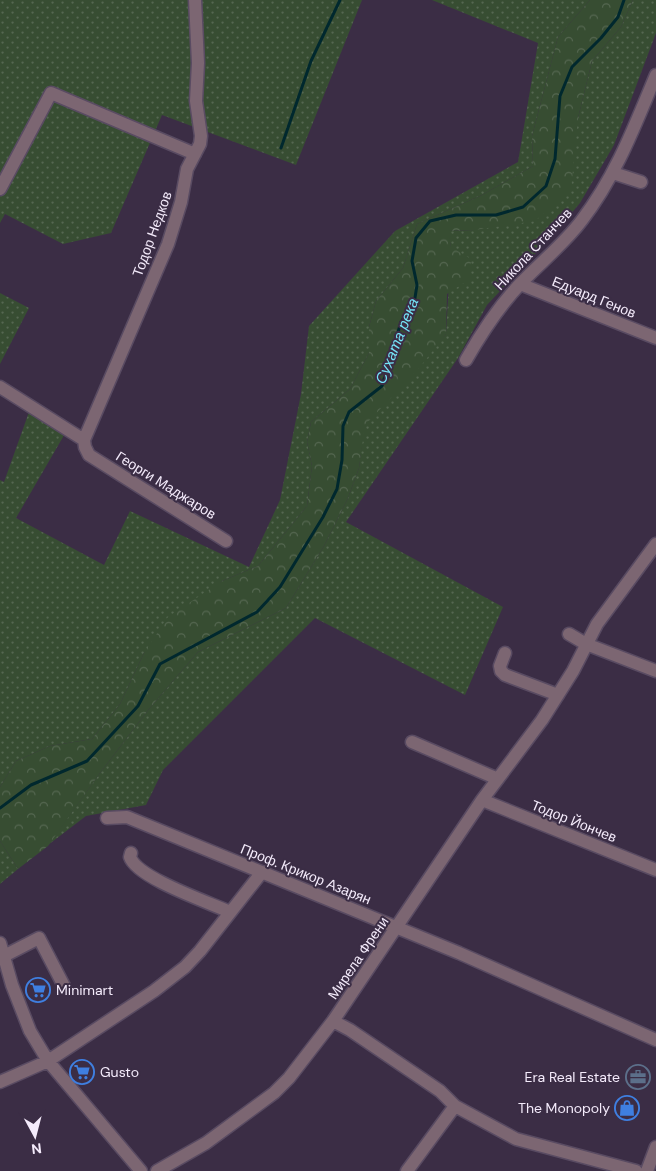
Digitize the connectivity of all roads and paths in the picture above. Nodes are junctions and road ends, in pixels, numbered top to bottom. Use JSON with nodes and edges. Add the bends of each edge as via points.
{"nodes":[{"id":1,"x":195,"y":0,"type":"edge"},
{"id":2,"x":656,"y":75,"type":"edge"},
{"id":3,"x":195,"y":154,"type":"junction"},
{"id":4,"x":613,"y":173,"type":"junction"},
{"id":5,"x":642,"y":182,"type":"dead end"},
{"id":6,"x":0,"y":189,"type":"edge"},
{"id":7,"x":520,"y":284,"type":"junction"},
{"id":8,"x":656,"y":338,"type":"edge"},
{"id":9,"x":466,"y":360,"type":"dead end"},
{"id":10,"x":5,"y":390,"type":"edge"},
{"id":11,"x":84,"y":440,"type":"junction"},
{"id":12,"x":226,"y":541,"type":"dead end"},
{"id":13,"x":656,"y":544,"type":"edge"},
{"id":14,"x":570,"y":634,"type":"dead end"},
{"id":15,"x":586,"y":644,"type":"junction"},
{"id":16,"x":505,"y":653,"type":"dead end"},
{"id":17,"x":656,"y":671,"type":"edge"},
{"id":18,"x":558,"y":695,"type":"junction"},
{"id":19,"x":412,"y":742,"type":"dead end"},
{"id":20,"x":498,"y":779,"type":"junction"},
{"id":21,"x":482,"y":800,"type":"junction"},
{"id":22,"x":107,"y":818,"type":"dead end"},
{"id":23,"x":131,"y":853,"type":"dead end"},
{"id":24,"x":656,"y":870,"type":"edge"},
{"id":25,"x":262,"y":872,"type":"junction"},
{"id":26,"x":230,"y":912,"type":"junction"},
{"id":27,"x":396,"y":927,"type":"junction"},
{"id":28,"x":0,"y":943,"type":"edge"},
{"id":29,"x":4,"y":956,"type":"junction"},
{"id":30,"x":64,"y":986,"type":"dead end"},
{"id":31,"x":333,"y":1021,"type":"junction"},
{"id":32,"x":656,"y":1040,"type":"edge"},
{"id":33,"x":48,"y":1061,"type":"junction"},
{"id":34,"x":0,"y":1082,"type":"edge"},
{"id":35,"x":456,"y":1106,"type":"junction"},
{"id":36,"x":656,"y":1147,"type":"edge"},
{"id":37,"x":141,"y":1171,"type":"edge"},
{"id":38,"x":157,"y":1171,"type":"edge"},
{"id":39,"x":406,"y":1171,"type":"edge"},
{"id":40,"x":636,"y":1171,"type":"edge"},
{"id":41,"x":647,"y":1171,"type":"edge"}],
"edges":[{"from":1,"to":3,"type":"street","name":"Тодор Недков","via":[[196,101],[201,136]]},
{"from":2,"to":4,"type":"street","name":"Никола Станчев"},
{"from":3,"to":6,"type":"street","via":[[50,92]]},
{"from":3,"to":11,"type":"street","name":"Тодор Недков","via":[[187,169],[168,244]]},
{"from":4,"to":5,"type":"street"},
{"from":4,"to":7,"type":"street","name":"Никола Станчев","via":[[582,220]]},
{"from":7,"to":8,"type":"street","name":"Едуард Генов"},
{"from":7,"to":9,"type":"street","name":"Никола Станчев","via":[[482,330]]},
{"from":10,"to":11,"type":"street"},
{"from":11,"to":12,"type":"street","name":"Георги Маджаров","via":[[89,455]]},
{"from":13,"to":15,"type":"street","name":"Мирела Френи"},
{"from":14,"to":15,"type":"street"},
{"from":15,"to":17,"type":"street"},
{"from":15,"to":18,"type":"street","name":"Мирела Френи"},
{"from":16,"to":18,"type":"street","via":[[500,666],[505,675]]},
{"from":18,"to":20,"type":"street","name":"Мирела Френи"},
{"from":19,"to":20,"type":"street"},
{"from":20,"to":21,"type":"street","name":"Мирела Френи"},
{"from":21,"to":24,"type":"street","name":"Тодор Йончев"},
{"from":21,"to":27,"type":"street","name":"Мирела Френи"},
{"from":22,"to":25,"type":"street","name":"Проф. Крикор Азарян","via":[[127,817]]},
{"from":23,"to":26,"type":"street","via":[[132,863],[139,870]]},
{"from":25,"to":26,"type":"street"},
{"from":25,"to":27,"type":"street","name":"Проф. Крикор Азарян"},
{"from":26,"to":33,"type":"street","via":[[185,967]]},
{"from":27,"to":31,"type":"street","name":"Мирела Френи"},
{"from":27,"to":32,"type":"street","name":"Проф. Крикор Азарян"},
{"from":28,"to":29,"type":"street"},
{"from":29,"to":30,"type":"street","via":[[39,938]]},
{"from":29,"to":33,"type":"street","via":[[30,1031]]},
{"from":31,"to":35,"type":"street","via":[[440,1090]]},
{"from":31,"to":38,"type":"street","name":"Мирела Френи","via":[[274,1094],[206,1143]]},
{"from":33,"to":34,"type":"street"},
{"from":33,"to":37,"type":"street"},
{"from":35,"to":39,"type":"street"},
{"from":35,"to":40,"type":"street","via":[[516,1139]]},
{"from":36,"to":41,"type":"street"}]}
